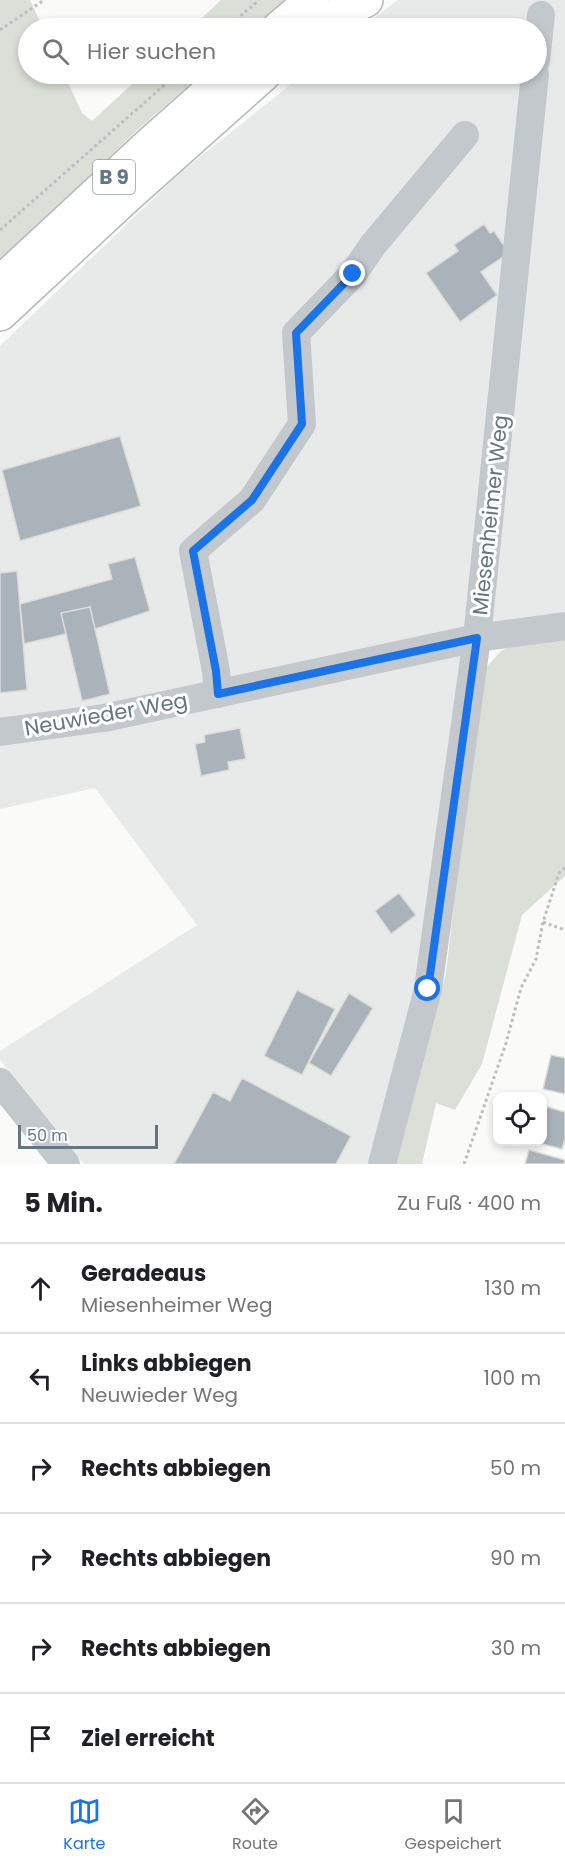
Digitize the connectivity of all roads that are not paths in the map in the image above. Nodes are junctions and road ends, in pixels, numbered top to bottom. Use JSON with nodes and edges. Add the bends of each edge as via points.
{"nodes":[{"id":1,"x":347,"y":0,"type":"edge"},
{"id":2,"x":366,"y":0,"type":"edge"},
{"id":3,"x":541,"y":15,"type":"dead end"},
{"id":4,"x":316,"y":17,"type":"edge"},
{"id":5,"x":541,"y":18,"type":"edge"},
{"id":6,"x":218,"y":84,"type":"edge"},
{"id":7,"x":253,"y":84,"type":"edge"},
{"id":8,"x":534,"y":84,"type":"edge"},
{"id":9,"x":465,"y":135,"type":"dead end"},
{"id":10,"x":0,"y":283,"type":"edge"},
{"id":11,"x":0,"y":315,"type":"edge"},
{"id":12,"x":565,"y":626,"type":"edge"},
{"id":13,"x":477,"y":638,"type":"junction"},
{"id":14,"x":218,"y":694,"type":"junction"},
{"id":15,"x":0,"y":732,"type":"edge"},
{"id":16,"x":0,"y":1082,"type":"edge"},
{"id":17,"x":66,"y":1164,"type":"edge"},
{"id":18,"x":382,"y":1164,"type":"edge"}],
"edges":[{"from":1,"to":4,"type":"highway"},
{"from":2,"to":4,"type":"highway"},
{"from":3,"to":5,"type":"street"},
{"from":6,"to":10,"type":"highway","number":"B 9"},
{"from":7,"to":11,"type":"highway","number":"B 9"},
{"from":8,"to":13,"type":"street","name":"Miesenheimer Weg"},
{"from":9,"to":14,"type":"street","via":[[353,274],[296,333],[302,424],[252,500],[193,551]]},
{"from":12,"to":13,"type":"street","name":"Neuwieder Weg"},
{"from":13,"to":14,"type":"street","name":"Neuwieder Weg"},
{"from":13,"to":18,"type":"street","name":"Miesenheimer Weg","via":[[428,989]]},
{"from":14,"to":15,"type":"street","name":"Neuwieder Weg","via":[[104,718]]},
{"from":16,"to":17,"type":"street"}]}
